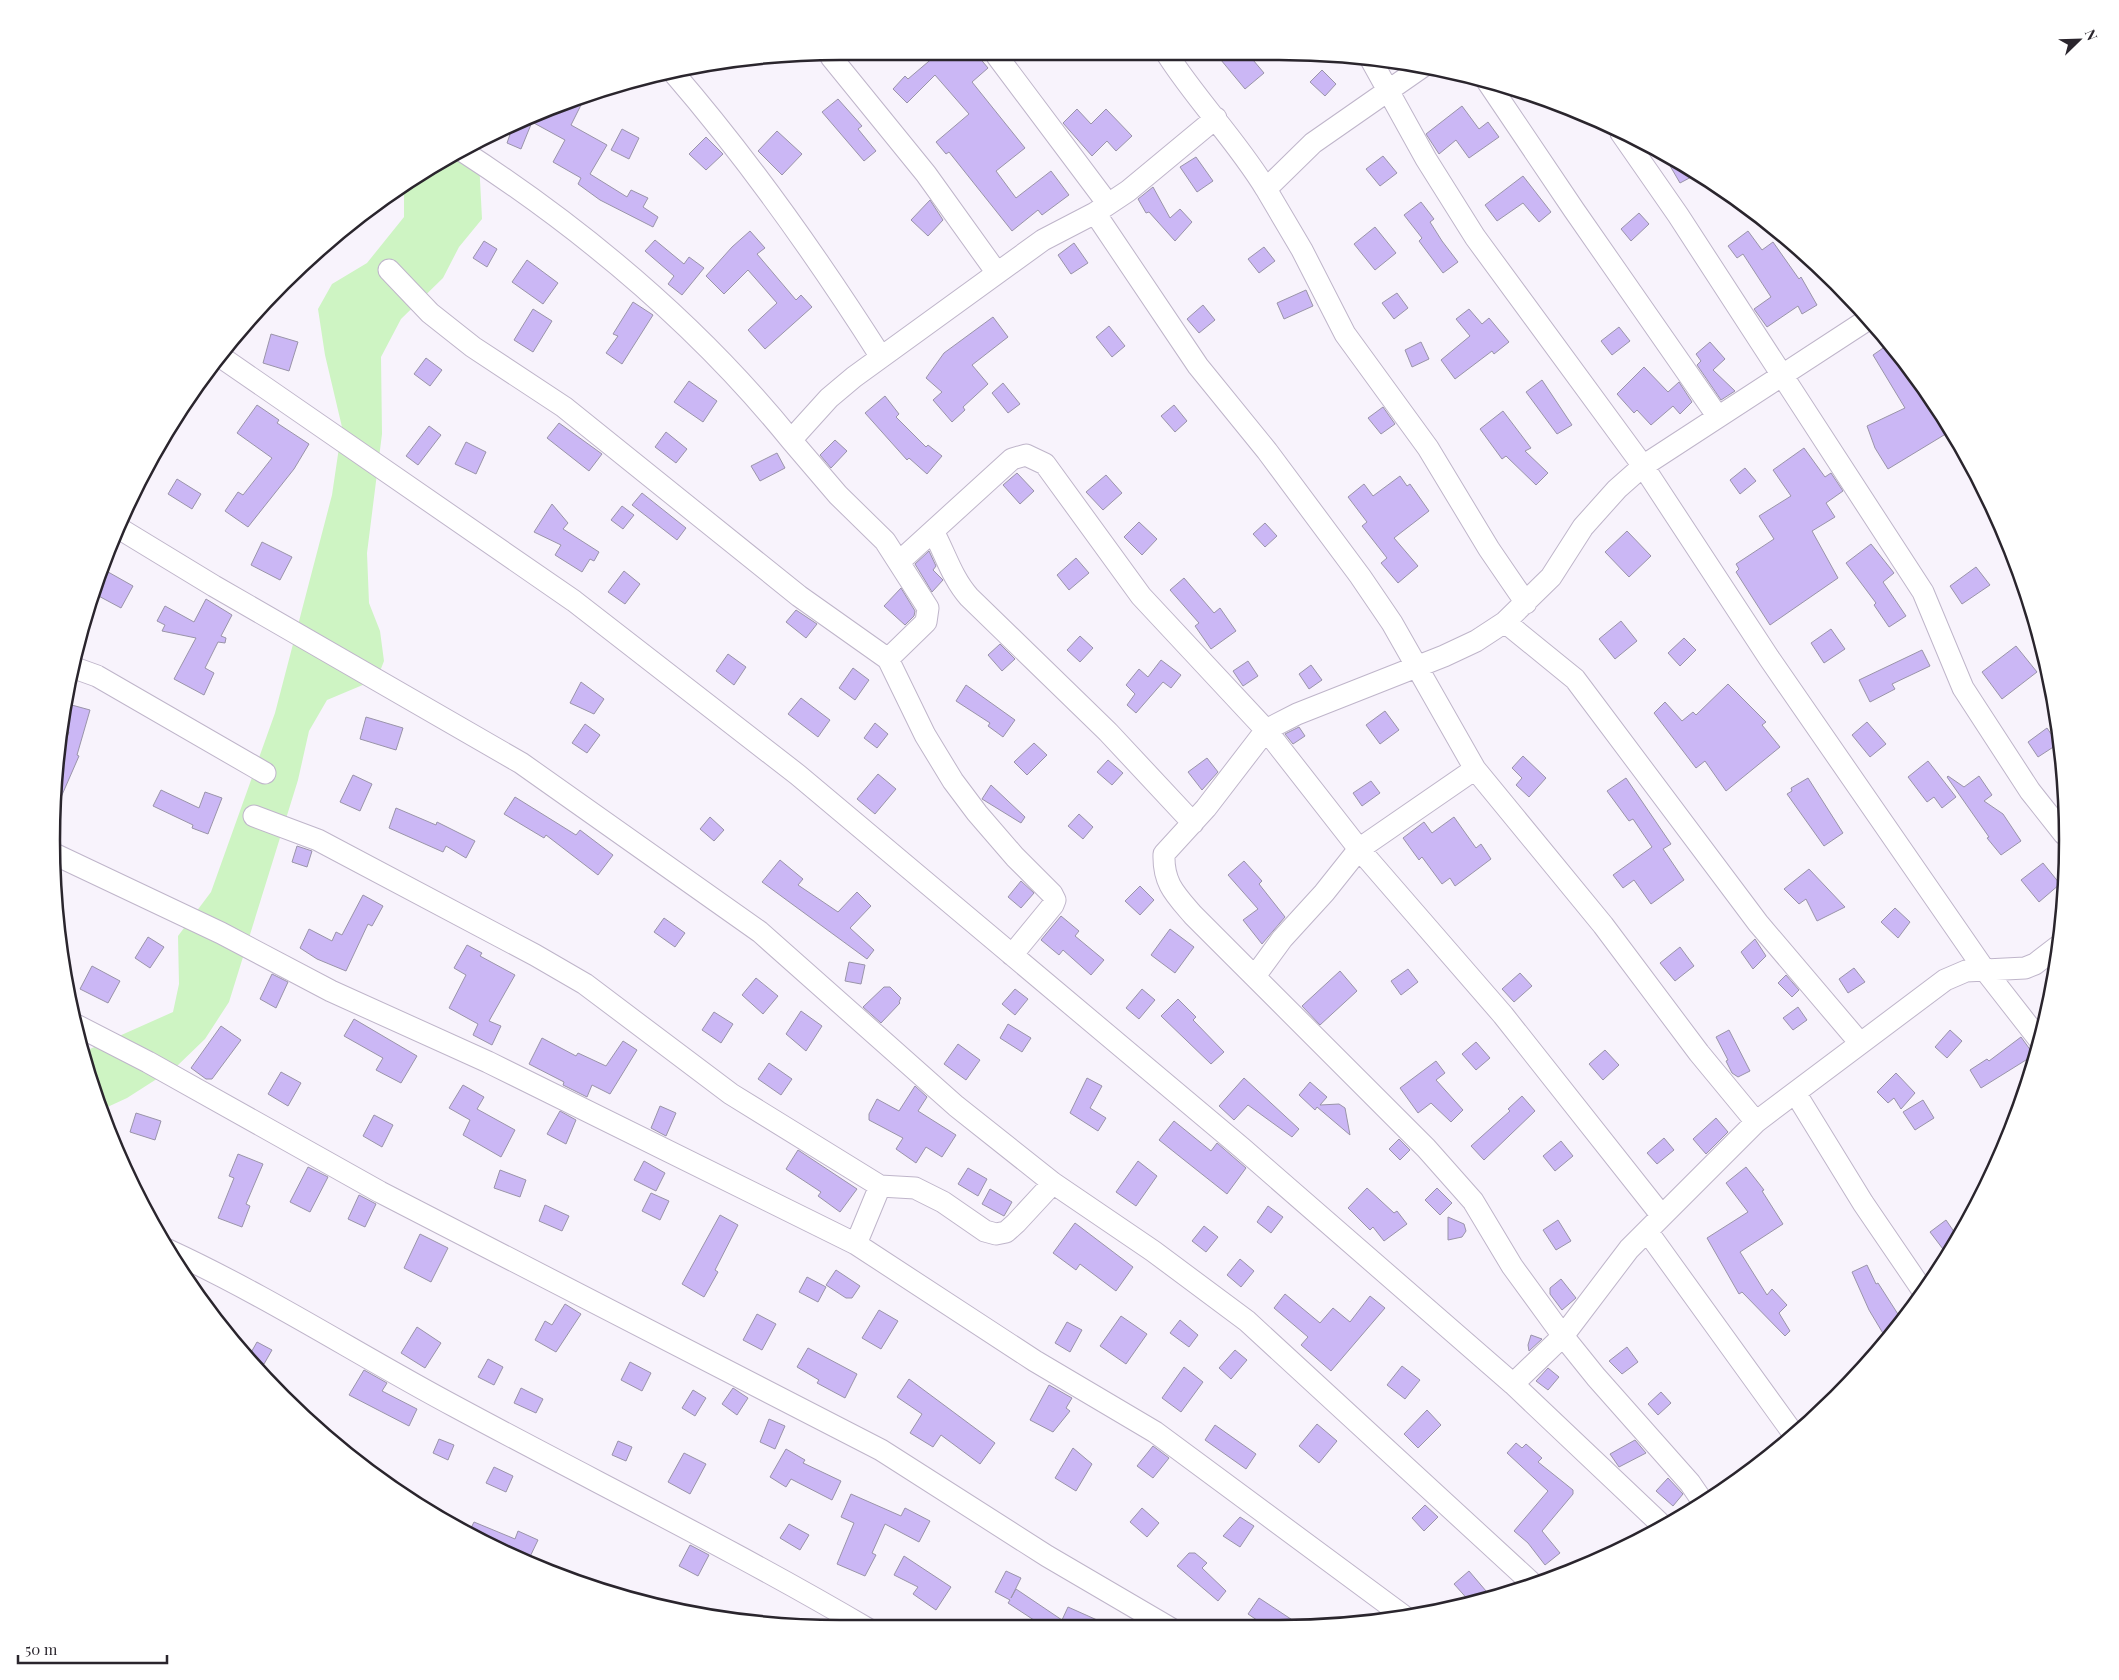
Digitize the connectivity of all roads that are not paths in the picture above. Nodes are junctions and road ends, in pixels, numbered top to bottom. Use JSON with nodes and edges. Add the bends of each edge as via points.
{"nodes":[{"id":1,"x":834,"y":60,"type":"edge"},
{"id":2,"x":1000,"y":60,"type":"edge"},
{"id":3,"x":1171,"y":60,"type":"edge"},
{"id":4,"x":1375,"y":66,"type":"edge"},
{"id":5,"x":1414,"y":72,"type":"edge"},
{"id":6,"x":678,"y":77,"type":"edge"},
{"id":7,"x":1389,"y":90,"type":"junction"},
{"id":8,"x":1494,"y":91,"type":"edge"},
{"id":9,"x":1216,"y":118,"type":"junction"},
{"id":10,"x":1626,"y":141,"type":"edge"},
{"id":11,"x":468,"y":155,"type":"edge"},
{"id":12,"x":1266,"y":189,"type":"junction"},
{"id":13,"x":1102,"y":208,"type":"junction"},
{"id":14,"x":389,"y":270,"type":"dead end"},
{"id":15,"x":997,"y":273,"type":"junction"},
{"id":16,"x":1862,"y":323,"type":"edge"},
{"id":17,"x":881,"y":357,"type":"junction"},
{"id":18,"x":226,"y":359,"type":"edge"},
{"id":19,"x":1782,"y":375,"type":"junction"},
{"id":20,"x":1718,"y":417,"type":"junction"},
{"id":21,"x":791,"y":440,"type":"junction"},
{"id":22,"x":1643,"y":466,"type":"junction"},
{"id":23,"x":124,"y":531,"type":"edge"},
{"id":24,"x":933,"y":531,"type":"junction"},
{"id":25,"x":900,"y":561,"type":"junction"},
{"id":26,"x":1526,"y":603,"type":"junction"},
{"id":27,"x":1505,"y":622,"type":"junction"},
{"id":28,"x":888,"y":659,"type":"junction"},
{"id":29,"x":1416,"y":667,"type":"junction"},
{"id":30,"x":79,"y":670,"type":"edge"},
{"id":31,"x":1266,"y":730,"type":"junction"},
{"id":32,"x":1475,"y":769,"type":"junction"},
{"id":33,"x":265,"y":773,"type":"dead end"},
{"id":34,"x":254,"y":816,"type":"dead end"},
{"id":35,"x":1193,"y":823,"type":"junction"},
{"id":36,"x":2058,"y":827,"type":"edge"},
{"id":37,"x":1358,"y":849,"type":"junction"},
{"id":38,"x":61,"y":857,"type":"edge"},
{"id":39,"x":2050,"y":953,"type":"edge"},
{"id":40,"x":1012,"y":955,"type":"junction"},
{"id":41,"x":1984,"y":969,"type":"junction"},
{"id":42,"x":1256,"y":976,"type":"junction"},
{"id":43,"x":84,"y":1029,"type":"edge"},
{"id":44,"x":2034,"y":1033,"type":"edge"},
{"id":45,"x":1860,"y":1043,"type":"junction"},
{"id":46,"x":1796,"y":1094,"type":"junction"},
{"id":47,"x":1756,"y":1122,"type":"junction"},
{"id":48,"x":1053,"y":1183,"type":"junction"},
{"id":49,"x":880,"y":1186,"type":"junction"},
{"id":50,"x":1662,"y":1216,"type":"junction"},
{"id":51,"x":1647,"y":1231,"type":"junction"},
{"id":52,"x":856,"y":1244,"type":"junction"},
{"id":53,"x":181,"y":1256,"type":"edge"},
{"id":54,"x":1919,"y":1285,"type":"edge"},
{"id":55,"x":1563,"y":1336,"type":"junction"},
{"id":56,"x":1513,"y":1384,"type":"junction"},
{"id":57,"x":1790,"y":1428,"type":"edge"},
{"id":58,"x":1699,"y":1497,"type":"edge"},
{"id":59,"x":1658,"y":1521,"type":"edge"},
{"id":60,"x":1528,"y":1580,"type":"edge"},
{"id":61,"x":1396,"y":1611,"type":"edge"},
{"id":62,"x":851,"y":1620,"type":"edge"},
{"id":63,"x":1156,"y":1620,"type":"edge"}],
"edges":[{"from":1,"to":15,"type":"street","via":[[926,174]]},
{"from":2,"to":13,"type":"street"},
{"from":3,"to":9,"type":"street","via":[[1187,85]]},
{"from":4,"to":7,"type":"street"},
{"from":5,"to":7,"type":"street"},
{"from":6,"to":17,"type":"street","via":[[699,101],[841,294]]},
{"from":7,"to":12,"type":"street","via":[[1313,143]]},
{"from":7,"to":22,"type":"street","via":[[1426,159],[1475,237]]},
{"from":8,"to":20,"type":"street"},
{"from":9,"to":12,"type":"street"},
{"from":9,"to":13,"type":"street"},
{"from":10,"to":19,"type":"street"},
{"from":11,"to":21,"type":"street","via":[[502,176],[636,278],[722,362]]},
{"from":12,"to":26,"type":"street","via":[[1345,334],[1428,448],[1489,550]]},
{"from":13,"to":15,"type":"street","via":[[1043,240]]},
{"from":13,"to":29,"type":"street","via":[[1198,366],[1360,576],[1392,623]]},
{"from":14,"to":28,"type":"street","via":[[430,313],[473,348],[564,407],[799,596]]},
{"from":15,"to":17,"type":"street"},
{"from":16,"to":19,"type":"street"},
{"from":17,"to":21,"type":"street","via":[[829,398]]},
{"from":18,"to":40,"type":"street","via":[[574,601],[798,775]]},
{"from":19,"to":20,"type":"street"},
{"from":19,"to":36,"type":"street","via":[[1924,592],[1973,706]]},
{"from":20,"to":22,"type":"street"},
{"from":21,"to":25,"type":"street"},
{"from":22,"to":26,"type":"street","via":[[1583,527],[1551,577]]},
{"from":22,"to":41,"type":"street","via":[[1770,658]]},
{"from":23,"to":48,"type":"street","via":[[521,763],[760,932],[956,1106]]},
{"from":24,"to":25,"type":"street"},
{"from":24,"to":31,"type":"street","via":[[1012,459],[1026,455],[1045,464],[1141,596]]},
{"from":24,"to":35,"type":"street","via":[[959,586],[1108,732]]},
{"from":25,"to":28,"type":"street","via":[[928,608],[928,615],[922,627]]},
{"from":26,"to":27,"type":"street"},
{"from":27,"to":29,"type":"street","via":[[1476,641]]},
{"from":27,"to":45,"type":"street","via":[[1575,679],[1758,923]]},
{"from":28,"to":40,"type":"street","via":[[953,781],[1055,900]]},
{"from":29,"to":31,"type":"street","via":[[1297,714]]},
{"from":29,"to":32,"type":"street"},
{"from":30,"to":33,"type":"street","via":[[97,676]]},
{"from":31,"to":35,"type":"street"},
{"from":31,"to":37,"type":"street"},
{"from":32,"to":37,"type":"street"},
{"from":32,"to":47,"type":"street","via":[[1603,925],[1699,1053]]},
{"from":34,"to":49,"type":"street","via":[[318,840],[577,979],[731,1094]]},
{"from":35,"to":42,"type":"street","via":[[1164,854],[1163,869],[1170,887],[1193,915]]},
{"from":37,"to":42,"type":"street","via":[[1282,939]]},
{"from":37,"to":50,"type":"street","via":[[1503,1015]]},
{"from":38,"to":52,"type":"street","via":[[213,929],[331,991],[523,1079]]},
{"from":39,"to":41,"type":"street","via":[[2025,968]]},
{"from":40,"to":56,"type":"street","via":[[1242,1148]]},
{"from":41,"to":44,"type":"street"},
{"from":41,"to":45,"type":"street","via":[[1966,971],[1945,980]]},
{"from":42,"to":55,"type":"street","via":[[1426,1148],[1473,1201],[1512,1266]]},
{"from":43,"to":63,"type":"street","via":[[380,1192],[881,1450],[1047,1556]]},
{"from":45,"to":46,"type":"street"},
{"from":46,"to":47,"type":"street"},
{"from":46,"to":54,"type":"street","via":[[1863,1203]]},
{"from":47,"to":50,"type":"street"},
{"from":48,"to":49,"type":"street","via":[[1006,1232],[996,1234],[985,1231],[943,1202],[915,1188]]},
{"from":48,"to":60,"type":"street","via":[[1153,1251],[1247,1322]]},
{"from":49,"to":52,"type":"street"},
{"from":50,"to":51,"type":"street"},
{"from":51,"to":55,"type":"street","via":[[1629,1249]]},
{"from":51,"to":57,"type":"street"},
{"from":52,"to":61,"type":"street","via":[[1035,1361],[1154,1432]]},
{"from":53,"to":62,"type":"street"},
{"from":55,"to":56,"type":"street"},
{"from":55,"to":58,"type":"street"},
{"from":56,"to":59,"type":"street"}]}
